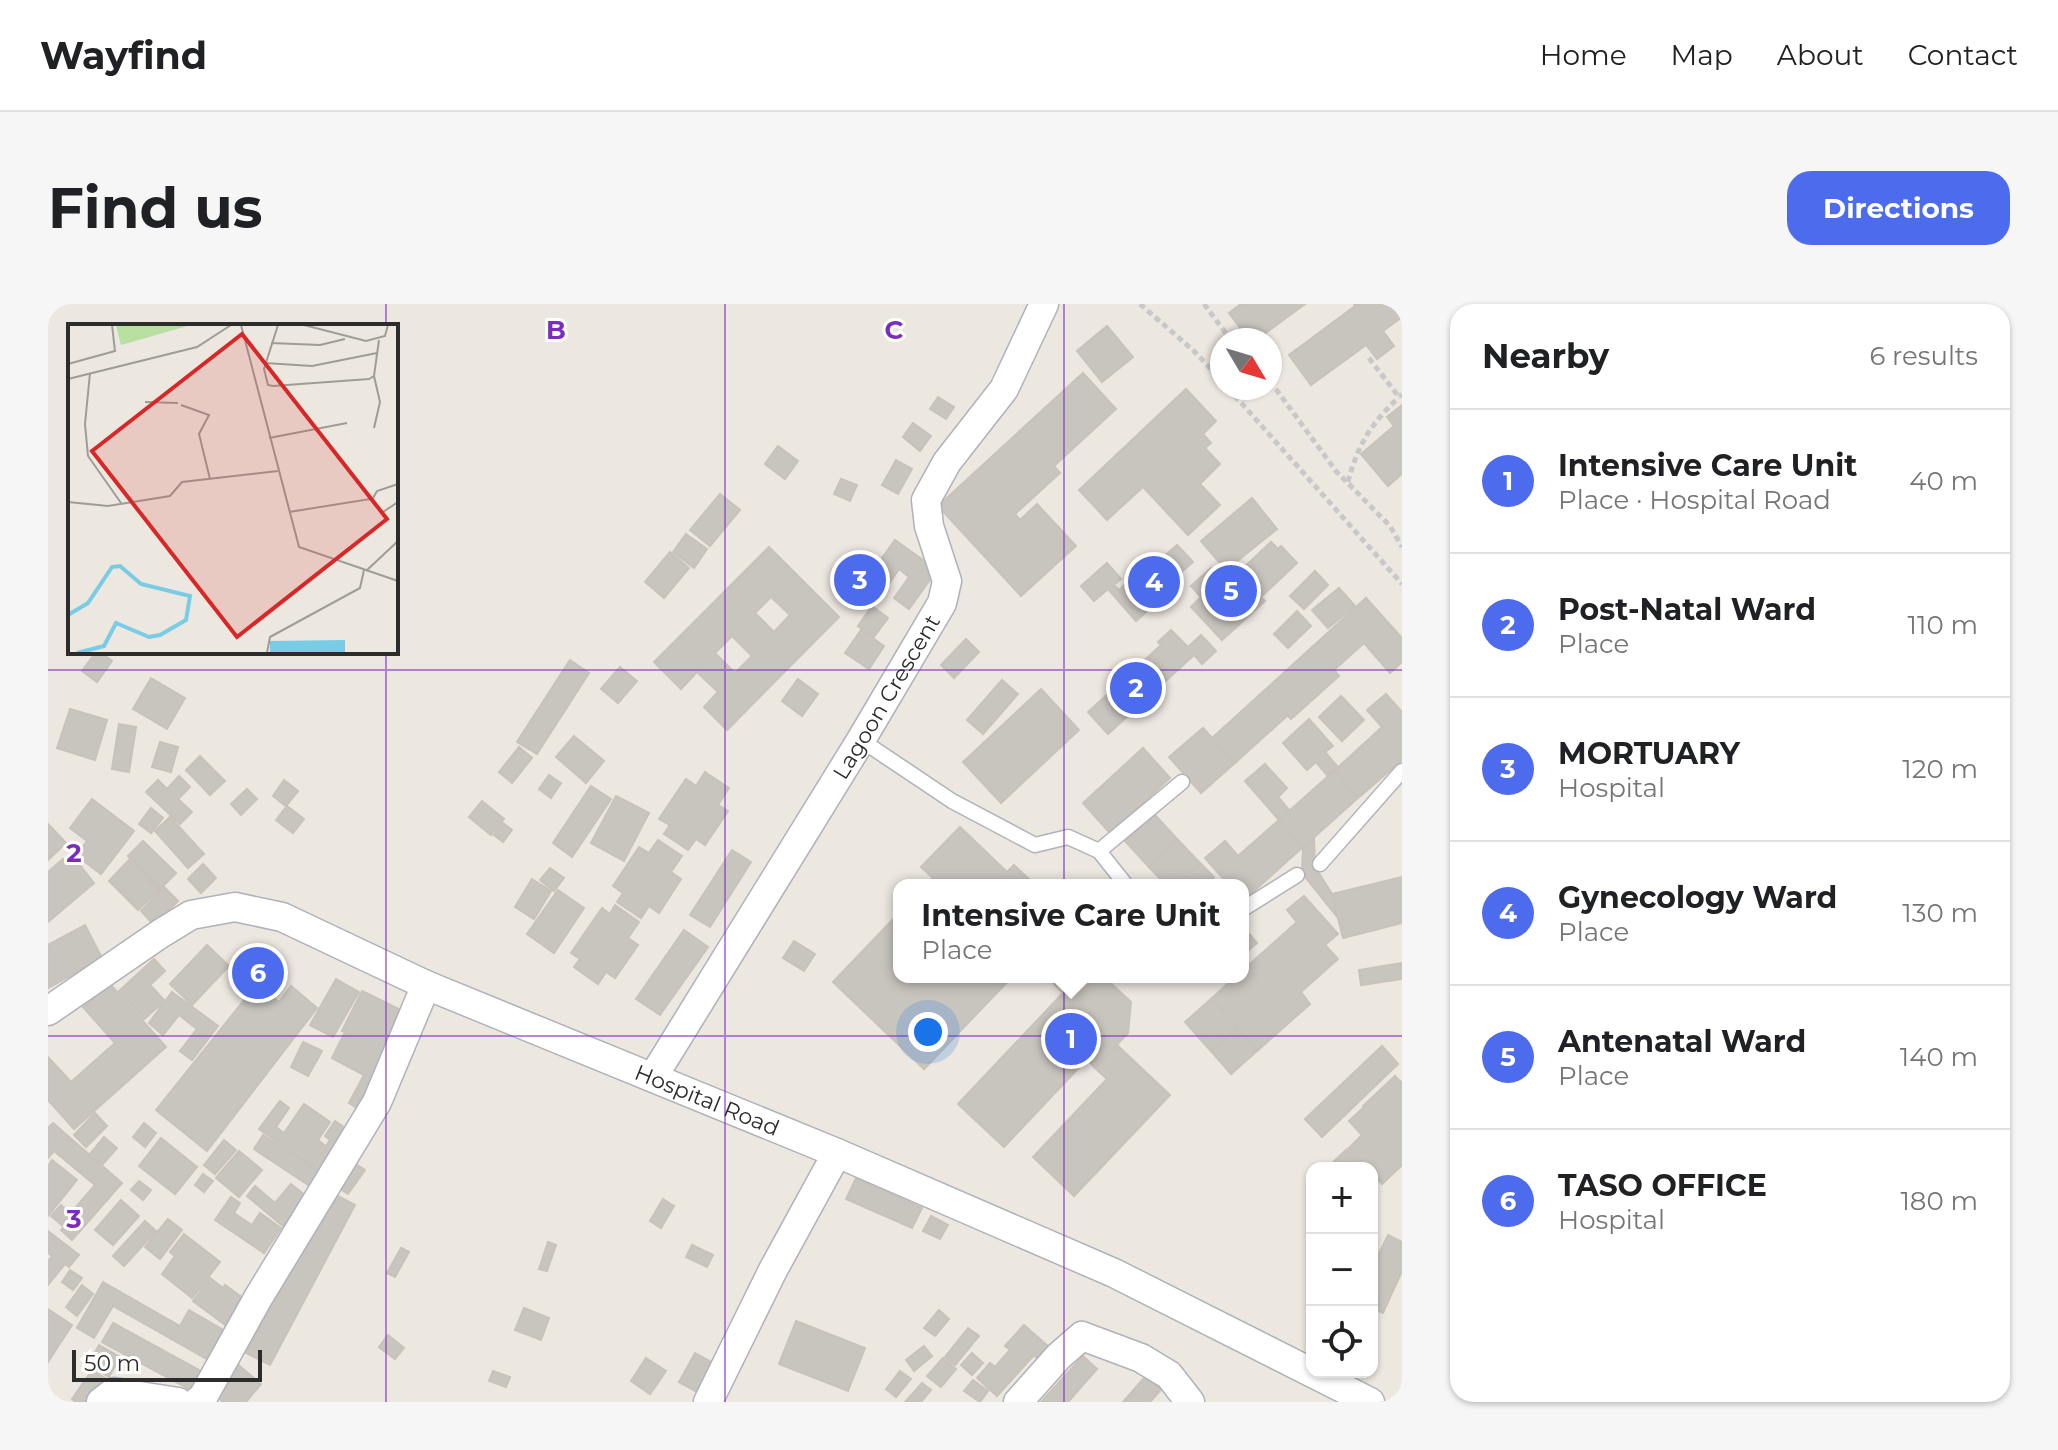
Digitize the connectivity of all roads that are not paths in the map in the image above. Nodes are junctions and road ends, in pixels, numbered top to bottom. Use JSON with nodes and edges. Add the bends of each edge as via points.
{"nodes":[{"id":1,"x":1044,"y":304,"type":"edge"},
{"id":2,"x":861,"y":740,"type":"junction"},
{"id":3,"x":1402,"y":771,"type":"edge"},
{"id":4,"x":1182,"y":782,"type":"dead end"},
{"id":5,"x":1099,"y":851,"type":"junction"},
{"id":6,"x":1320,"y":864,"type":"dead end"},
{"id":7,"x":1297,"y":875,"type":"dead end"},
{"id":8,"x":1121,"y":879,"type":"edge"},
{"id":9,"x":1249,"y":905,"type":"edge"},
{"id":10,"x":426,"y":985,"type":"junction"},
{"id":11,"x":48,"y":1011,"type":"edge"},
{"id":12,"x":653,"y":1077,"type":"junction"},
{"id":13,"x":837,"y":1153,"type":"junction"},
{"id":14,"x":101,"y":1402,"type":"edge"},
{"id":15,"x":178,"y":1402,"type":"edge"},
{"id":16,"x":197,"y":1402,"type":"edge"},
{"id":17,"x":708,"y":1402,"type":"edge"},
{"id":18,"x":1018,"y":1402,"type":"edge"},
{"id":19,"x":1189,"y":1402,"type":"edge"},
{"id":20,"x":1370,"y":1402,"type":"edge"}],
"edges":[{"from":1,"to":2,"type":"street","name":"Lagoon Crescent","via":[[1004,389],[947,462],[926,500],[947,581],[942,603]]},
{"from":2,"to":5,"type":"lane","via":[[952,801],[1035,845],[1068,837]]},
{"from":2,"to":12,"type":"street","name":"Lagoon Crescent"},
{"from":3,"to":6,"type":"lane"},
{"from":4,"to":5,"type":"lane"},
{"from":5,"to":8,"type":"lane"},
{"from":7,"to":9,"type":"lane"},
{"from":10,"to":11,"type":"street","name":"Hospital Road","via":[[282,917],[235,907],[191,915]]},
{"from":10,"to":12,"type":"street","name":"Hospital Road"},
{"from":10,"to":16,"type":"street","via":[[377,1102]]},
{"from":12,"to":13,"type":"street","name":"Hospital Road"},
{"from":13,"to":17,"type":"street"},
{"from":13,"to":20,"type":"street","name":"Hospital Road","via":[[1114,1273]]},
{"from":14,"to":15,"type":"street","via":[[114,1392]]},
{"from":18,"to":19,"type":"street","via":[[1082,1336],[1141,1358],[1169,1375]]}]}
